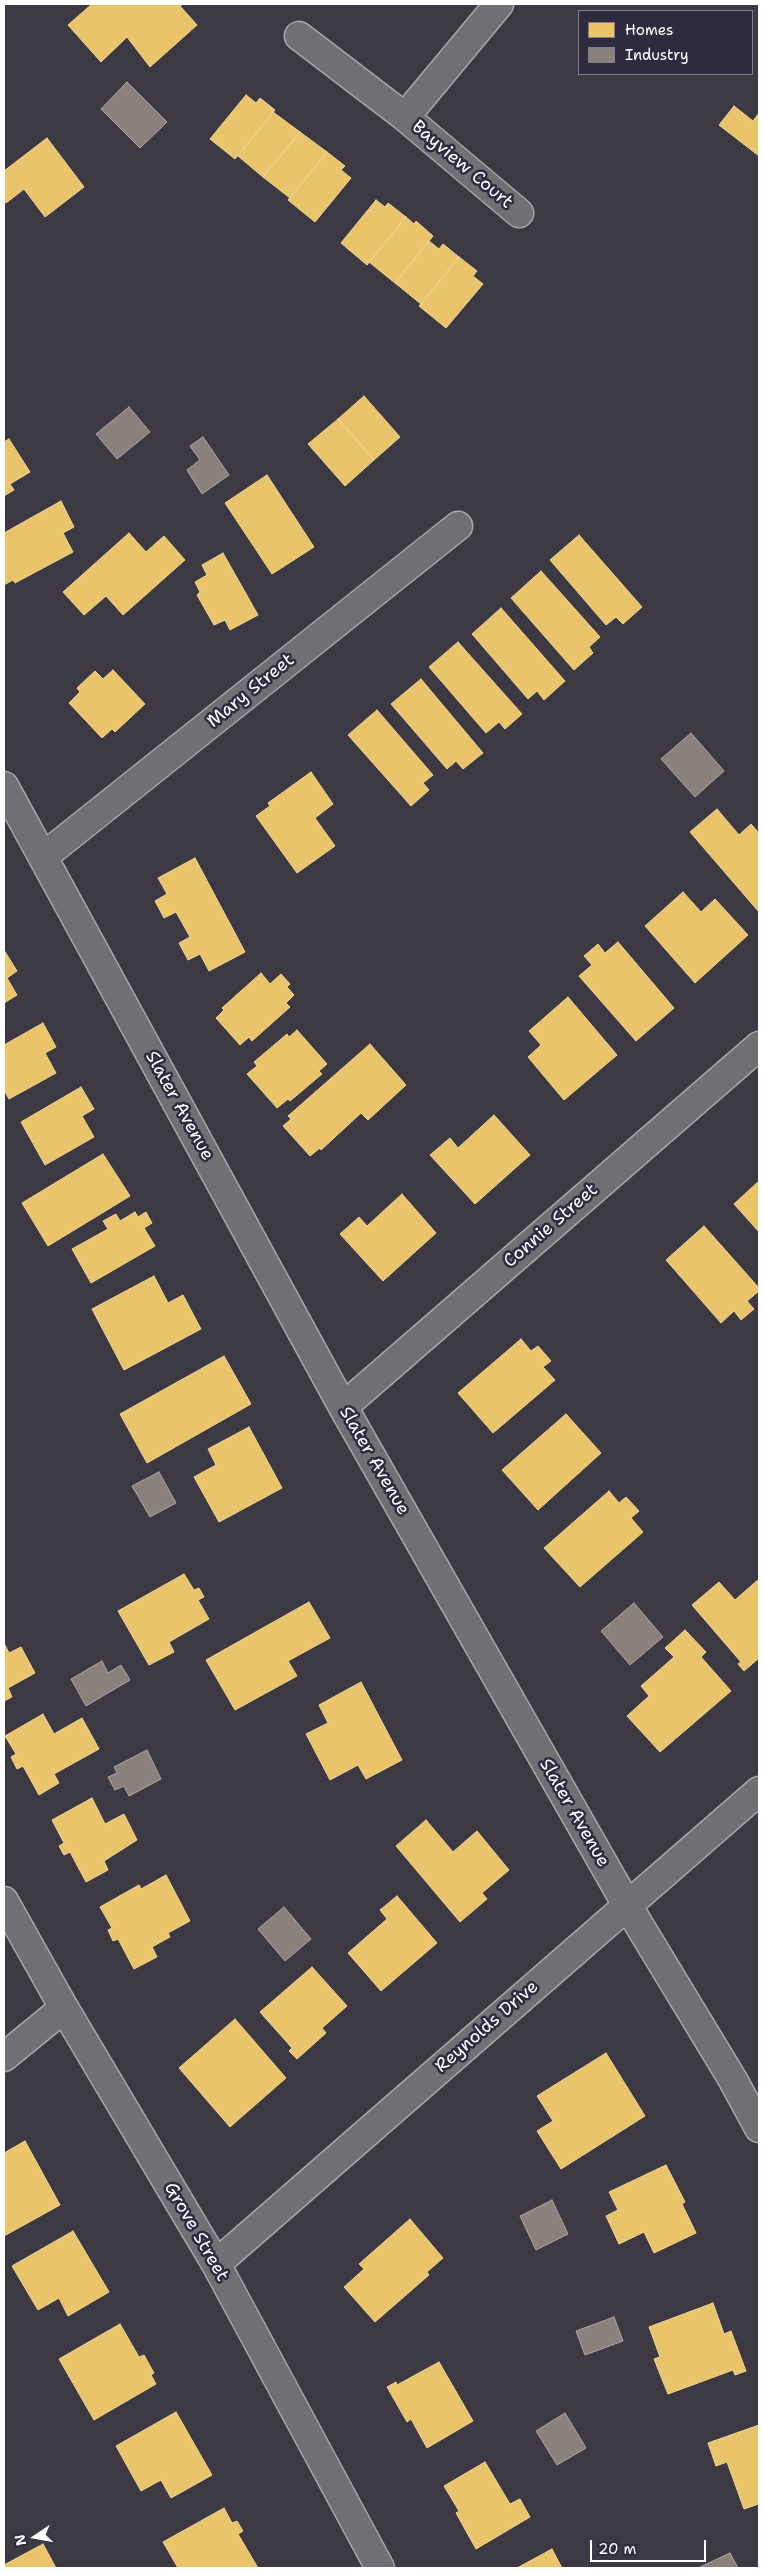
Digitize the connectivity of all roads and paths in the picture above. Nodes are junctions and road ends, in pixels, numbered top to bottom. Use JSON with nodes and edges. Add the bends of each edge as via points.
{"nodes":[{"id":1,"x":499,"y":4,"type":"edge"},
{"id":2,"x":298,"y":36,"type":"dead end"},
{"id":3,"x":405,"y":117,"type":"junction"},
{"id":4,"x":519,"y":213,"type":"dead end"},
{"id":5,"x":458,"y":526,"type":"dead end"},
{"id":6,"x":4,"y":786,"type":"edge"},
{"id":7,"x":43,"y":857,"type":"junction"},
{"id":8,"x":759,"y":1046,"type":"edge"},
{"id":9,"x":343,"y":1407,"type":"junction"},
{"id":10,"x":759,"y":1791,"type":"edge"},
{"id":11,"x":4,"y":1901,"type":"edge"},
{"id":12,"x":627,"y":1906,"type":"junction"},
{"id":13,"x":64,"y":2008,"type":"junction"},
{"id":14,"x":4,"y":2057,"type":"edge"},
{"id":15,"x":759,"y":2128,"type":"edge"},
{"id":16,"x":216,"y":2264,"type":"junction"},
{"id":17,"x":380,"y":2568,"type":"edge"}],
"edges":[{"from":1,"to":3,"type":"street","name":"Bayview Court"},
{"from":2,"to":3,"type":"street","name":"Bayview Court"},
{"from":3,"to":4,"type":"street","name":"Bayview Court"},
{"from":5,"to":7,"type":"street","name":"Mary Street"},
{"from":6,"to":7,"type":"street","name":"Slater Avenue"},
{"from":7,"to":9,"type":"street","name":"Slater Avenue"},
{"from":8,"to":9,"type":"street","name":"Connie Street"},
{"from":9,"to":12,"type":"street","name":"Slater Avenue"},
{"from":10,"to":12,"type":"street","name":"Reynolds Drive"},
{"from":11,"to":13,"type":"street","name":"Grove Street"},
{"from":12,"to":15,"type":"street","name":"Slater Avenue"},
{"from":12,"to":16,"type":"street","name":"Reynolds Drive"},
{"from":13,"to":14,"type":"street"},
{"from":13,"to":16,"type":"street","name":"Grove Street"},
{"from":16,"to":17,"type":"street","name":"Grove Street"}]}
